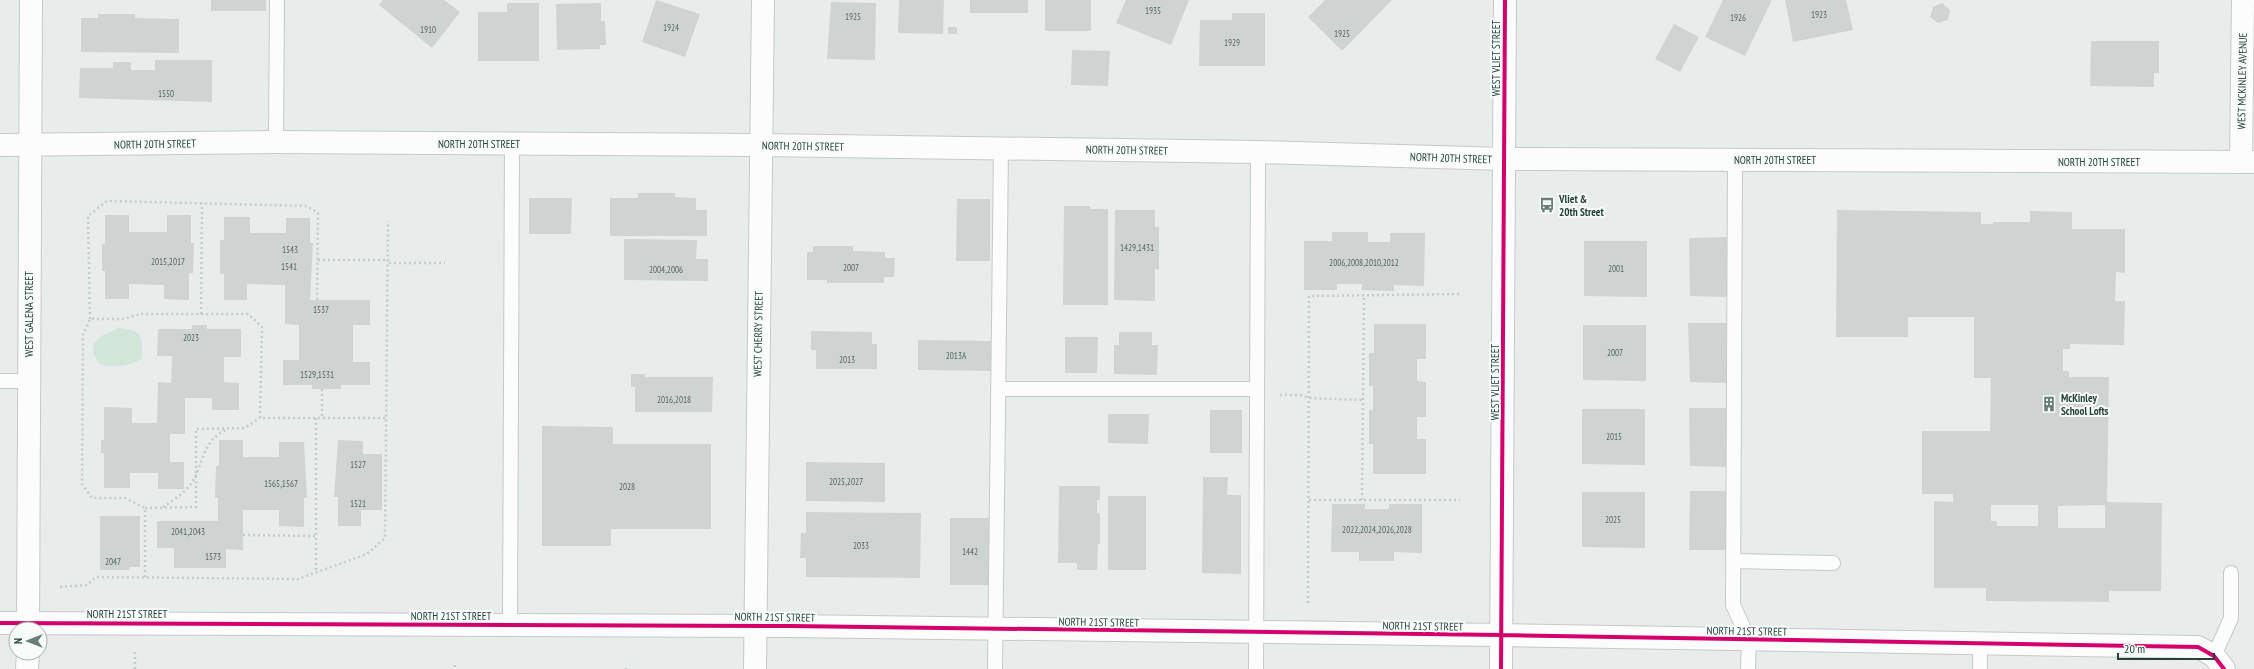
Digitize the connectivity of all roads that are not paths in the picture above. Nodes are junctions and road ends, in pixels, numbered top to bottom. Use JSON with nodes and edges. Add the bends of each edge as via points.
{"nodes":[{"id":1,"x":31,"y":0,"type":"edge"},
{"id":2,"x":277,"y":0,"type":"edge"},
{"id":3,"x":763,"y":0,"type":"edge"},
{"id":4,"x":1505,"y":0,"type":"edge"},
{"id":5,"x":2243,"y":0,"type":"edge"},
{"id":6,"x":276,"y":142,"type":"junction"},
{"id":7,"x":512,"y":144,"type":"junction"},
{"id":8,"x":0,"y":145,"type":"edge"},
{"id":9,"x":760,"y":145,"type":"junction"},
{"id":10,"x":30,"y":146,"type":"junction"},
{"id":11,"x":1001,"y":148,"type":"junction"},
{"id":12,"x":1258,"y":152,"type":"junction"},
{"id":13,"x":1505,"y":159,"type":"junction"},
{"id":14,"x":1735,"y":160,"type":"junction"},
{"id":15,"x":2248,"y":162,"type":"edge"},
{"id":16,"x":0,"y":381,"type":"edge"},
{"id":17,"x":28,"y":381,"type":"junction"},
{"id":18,"x":998,"y":389,"type":"junction"},
{"id":19,"x":1257,"y":391,"type":"junction"},
{"id":20,"x":1733,"y":561,"type":"junction"},
{"id":21,"x":1834,"y":563,"type":"dead end"},
{"id":22,"x":2231,"y":574,"type":"dead end"},
{"id":23,"x":28,"y":621,"type":"edge"},
{"id":24,"x":510,"y":625,"type":"junction"},
{"id":25,"x":48,"y":626,"type":"edge"},
{"id":26,"x":754,"y":626,"type":"junction"},
{"id":27,"x":995,"y":629,"type":"junction"},
{"id":28,"x":1256,"y":633,"type":"junction"},
{"id":29,"x":1501,"y":635,"type":"junction"},
{"id":30,"x":1749,"y":640,"type":"junction"},
{"id":31,"x":1980,"y":644,"type":"junction"},
{"id":32,"x":2212,"y":658,"type":"edge"},
{"id":33,"x":754,"y":669,"type":"edge"},
{"id":34,"x":996,"y":669,"type":"edge"},
{"id":35,"x":1256,"y":669,"type":"edge"},
{"id":36,"x":1501,"y":669,"type":"edge"},
{"id":37,"x":1748,"y":669,"type":"edge"},
{"id":38,"x":1980,"y":669,"type":"edge"}],
"edges":[{"from":1,"to":10,"type":"street","name":"WEST GALENA STREET"},
{"from":2,"to":6,"type":"lane"},
{"from":3,"to":9,"type":"street","name":"WEST CHERRY STREET"},
{"from":4,"to":13,"type":"street","name":"WEST VLIET STREET"},
{"from":5,"to":15,"type":"street","name":"WEST MCKINLEY AVENUE"},
{"from":6,"to":7,"type":"street","name":"NORTH 20TH STREET"},
{"from":6,"to":10,"type":"street","name":"NORTH 20TH STREET"},
{"from":7,"to":9,"type":"street","name":"NORTH 20TH STREET"},
{"from":7,"to":24,"type":"lane"},
{"from":8,"to":10,"type":"street","name":"NORTH 20TH STREET"},
{"from":9,"to":11,"type":"street","name":"NORTH 20TH STREET"},
{"from":9,"to":26,"type":"street","name":"WEST CHERRY STREET"},
{"from":10,"to":17,"type":"street","name":"WEST GALENA STREET"},
{"from":11,"to":12,"type":"street","name":"NORTH 20TH STREET"},
{"from":11,"to":18,"type":"lane"},
{"from":12,"to":13,"type":"street","name":"NORTH 20TH STREET"},
{"from":12,"to":19,"type":"lane"},
{"from":13,"to":14,"type":"street","name":"NORTH 20TH STREET"},
{"from":13,"to":29,"type":"street","name":"WEST VLIET STREET"},
{"from":14,"to":15,"type":"street","name":"NORTH 20TH STREET"},
{"from":14,"to":20,"type":"lane"},
{"from":16,"to":17,"type":"lane"},
{"from":17,"to":23,"type":"street","name":"WEST GALENA STREET"},
{"from":18,"to":19,"type":"lane"},
{"from":18,"to":27,"type":"lane"},
{"from":19,"to":28,"type":"lane"},
{"from":20,"to":21,"type":"lane"},
{"from":20,"to":30,"type":"lane","via":[[1733,605]]},
{"from":22,"to":32,"type":"lane","via":[[2231,618]]},
{"from":24,"to":25,"type":"street","name":"NORTH 21ST STREET"},
{"from":24,"to":26,"type":"street","name":"NORTH 21ST STREET"},
{"from":26,"to":27,"type":"street","name":"NORTH 21ST STREET"},
{"from":26,"to":33,"type":"street","name":"WEST CHERRY STREET"},
{"from":27,"to":28,"type":"street","name":"NORTH 21ST STREET"},
{"from":27,"to":34,"type":"lane"},
{"from":28,"to":29,"type":"street","name":"NORTH 21ST STREET"},
{"from":28,"to":35,"type":"lane"},
{"from":29,"to":30,"type":"street","name":"NORTH 21ST STREET"},
{"from":29,"to":36,"type":"street","name":"WEST VLIET STREET"},
{"from":30,"to":31,"type":"street","name":"NORTH 21ST STREET"},
{"from":30,"to":37,"type":"lane"},
{"from":31,"to":32,"type":"street","name":"NORTH 21ST STREET"},
{"from":31,"to":38,"type":"lane"}]}
